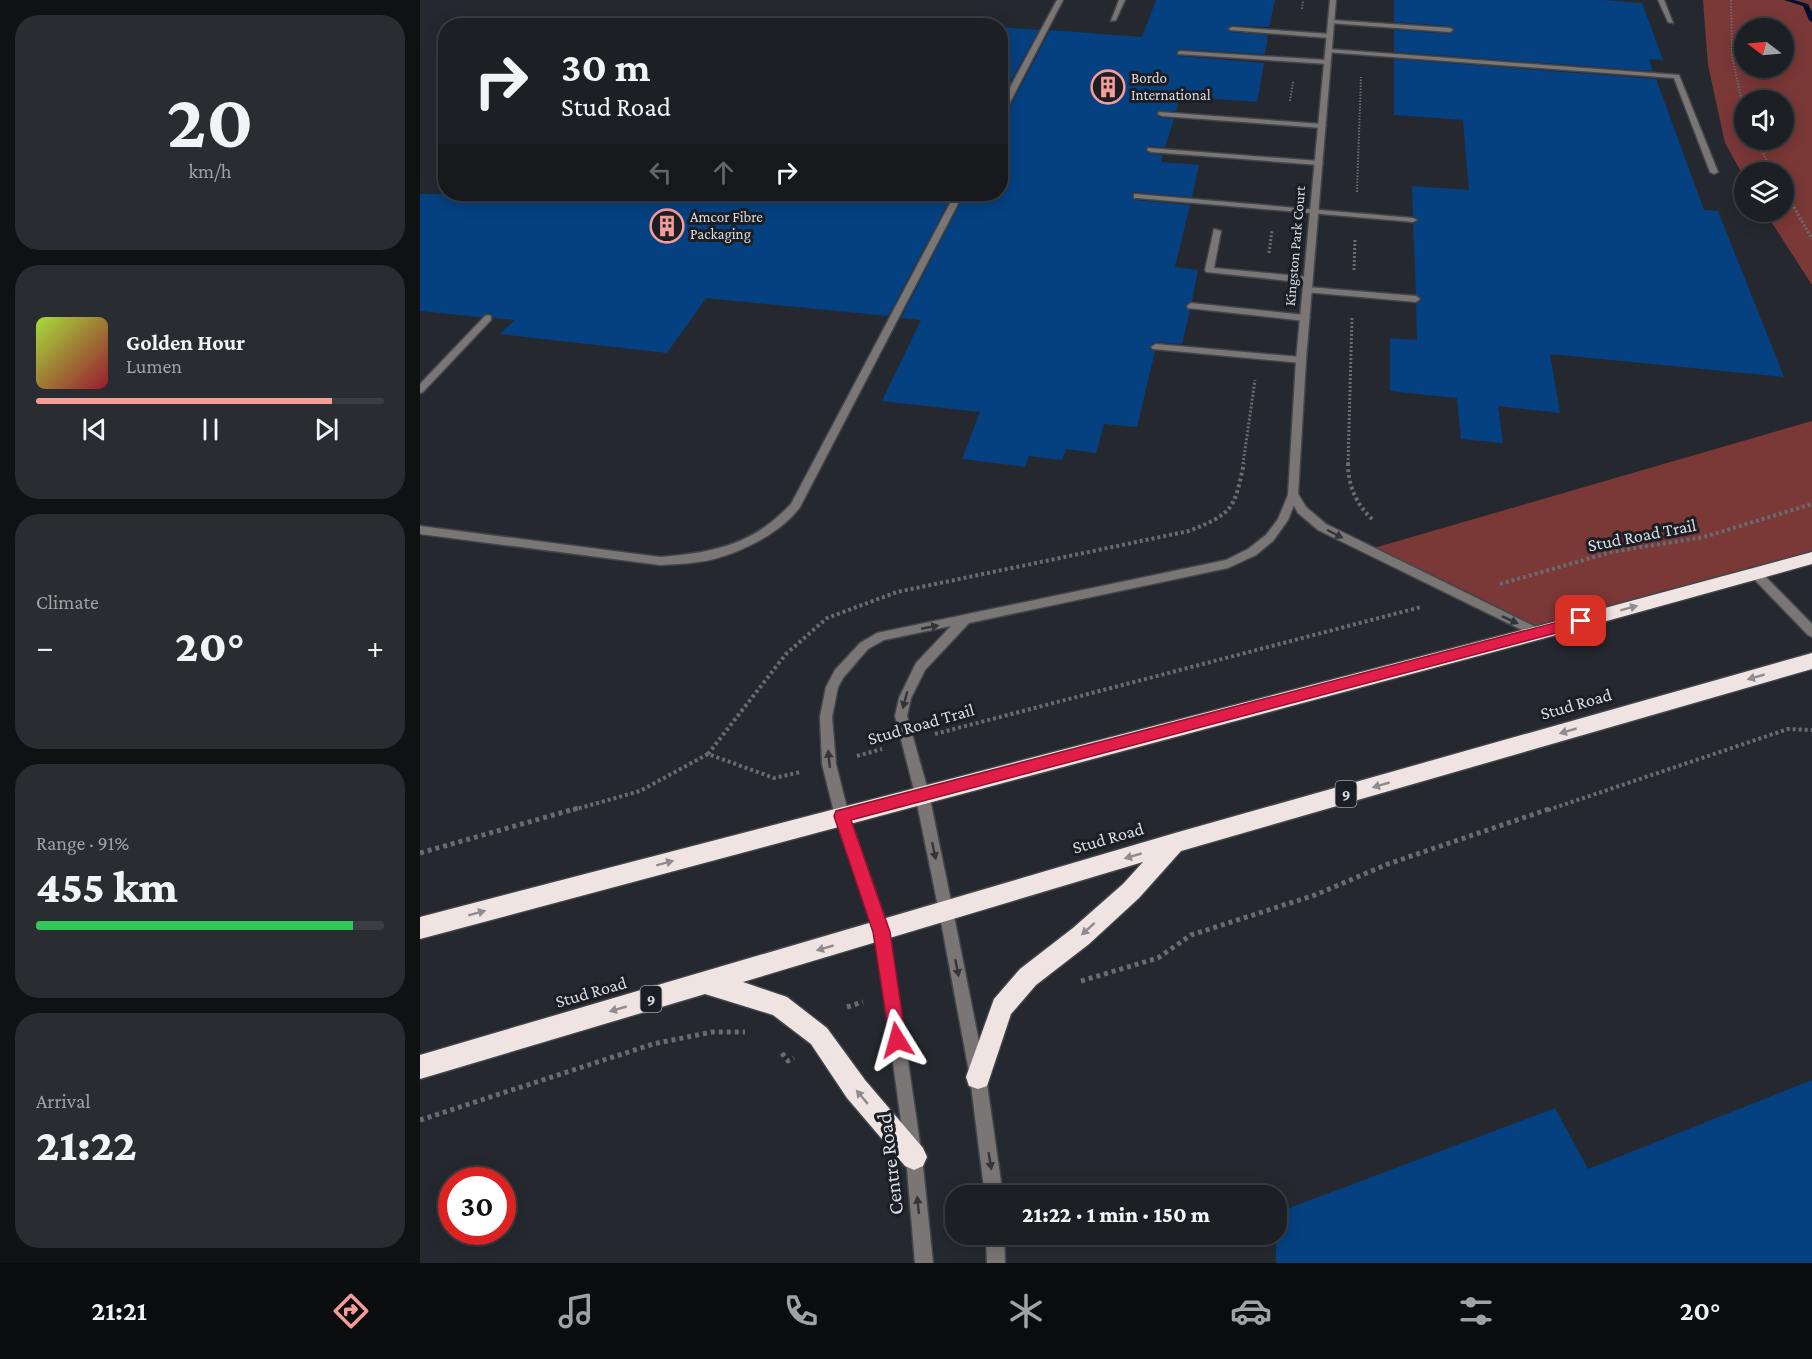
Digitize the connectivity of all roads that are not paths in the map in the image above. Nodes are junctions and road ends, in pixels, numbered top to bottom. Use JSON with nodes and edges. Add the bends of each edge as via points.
{"nodes":[{"id":1,"x":1060,"y":0,"type":"edge"},
{"id":2,"x":1122,"y":0,"type":"edge"},
{"id":3,"x":1333,"y":0,"type":"edge"},
{"id":4,"x":1661,"y":0,"type":"edge"},
{"id":5,"x":1113,"y":20,"type":"dead end"},
{"id":6,"x":1331,"y":22,"type":"junction"},
{"id":7,"x":1671,"y":22,"type":"dead end"},
{"id":8,"x":1232,"y":29,"type":"dead end"},
{"id":9,"x":1450,"y":30,"type":"dead end"},
{"id":10,"x":1329,"y":36,"type":"junction"},
{"id":11,"x":1328,"y":51,"type":"junction"},
{"id":12,"x":1180,"y":53,"type":"dead end"},
{"id":13,"x":1327,"y":62,"type":"junction"},
{"id":14,"x":1008,"y":99,"type":"edge"},
{"id":15,"x":1162,"y":114,"type":"dead end"},
{"id":16,"x":1322,"y":126,"type":"junction"},
{"id":17,"x":1151,"y":150,"type":"dead end"},
{"id":18,"x":1319,"y":163,"type":"junction"},
{"id":19,"x":1714,"y":172,"type":"dead end"},
{"id":20,"x":1137,"y":196,"type":"dead end"},
{"id":21,"x":955,"y":201,"type":"edge"},
{"id":22,"x":1315,"y":212,"type":"junction"},
{"id":23,"x":1413,"y":220,"type":"dead end"},
{"id":24,"x":1217,"y":231,"type":"dead end"},
{"id":25,"x":1308,"y":285,"type":"junction"},
{"id":26,"x":1416,"y":299,"type":"dead end"},
{"id":27,"x":1191,"y":306,"type":"dead end"},
{"id":28,"x":488,"y":318,"type":"dead end"},
{"id":29,"x":1305,"y":318,"type":"junction"},
{"id":30,"x":1156,"y":347,"type":"dead end"},
{"id":31,"x":1301,"y":360,"type":"junction"},
{"id":32,"x":420,"y":390,"type":"edge"},
{"id":33,"x":1293,"y":495,"type":"junction"},
{"id":34,"x":420,"y":530,"type":"edge"},
{"id":35,"x":1812,"y":558,"type":"edge"},
{"id":36,"x":1755,"y":573,"type":"junction"},
{"id":37,"x":964,"y":620,"type":"junction"},
{"id":38,"x":1812,"y":632,"type":"edge"},
{"id":39,"x":1538,"y":633,"type":"junction"},
{"id":40,"x":1812,"y":661,"type":"edge"},
{"id":41,"x":922,"y":794,"type":"junction"},
{"id":42,"x":842,"y":816,"type":"junction"},
{"id":43,"x":1175,"y":843,"type":"junction"},
{"id":44,"x":946,"y":911,"type":"junction"},
{"id":45,"x":420,"y":928,"type":"edge"},
{"id":46,"x":882,"y":932,"type":"junction"},
{"id":47,"x":706,"y":983,"type":"junction"},
{"id":48,"x":420,"y":1067,"type":"edge"},
{"id":49,"x":978,"y":1077,"type":"junction"},
{"id":50,"x":914,"y":1157,"type":"junction"},
{"id":51,"x":993,"y":1185,"type":"edge"},
{"id":52,"x":995,"y":1245,"type":"edge"},
{"id":53,"x":924,"y":1263,"type":"edge"},
{"id":54,"x":996,"y":1263,"type":"edge"}],
"edges":[{"from":1,"to":14,"type":"street"},
{"from":2,"to":5,"type":"street"},
{"from":3,"to":6,"type":"street","name":"Kingston Park Court"},
{"from":4,"to":7,"type":"street"},
{"from":6,"to":9,"type":"street"},
{"from":6,"to":10,"type":"street","name":"Kingston Park Court"},
{"from":8,"to":10,"type":"street"},
{"from":10,"to":11,"type":"street","name":"Kingston Park Court"},
{"from":11,"to":13,"type":"street","name":"Kingston Park Court"},
{"from":11,"to":19,"type":"street","via":[[1677,76]]},
{"from":12,"to":13,"type":"street"},
{"from":13,"to":16,"type":"street","name":"Kingston Park Court"},
{"from":15,"to":16,"type":"street"},
{"from":16,"to":18,"type":"street","name":"Kingston Park Court"},
{"from":17,"to":18,"type":"street"},
{"from":18,"to":22,"type":"street","name":"Kingston Park Court"},
{"from":20,"to":22,"type":"street"},
{"from":21,"to":34,"type":"street","via":[[795,507],[770,530],[700,558],[660,561]]},
{"from":22,"to":23,"type":"street"},
{"from":22,"to":25,"type":"street","name":"Kingston Park Court"},
{"from":24,"to":25,"type":"street","via":[[1209,270],[1266,275]]},
{"from":25,"to":26,"type":"street"},
{"from":25,"to":29,"type":"street","name":"Kingston Park Court"},
{"from":27,"to":29,"type":"street"},
{"from":28,"to":32,"type":"street"},
{"from":29,"to":31,"type":"street","name":"Kingston Park Court"},
{"from":30,"to":31,"type":"street"},
{"from":31,"to":33,"type":"street","name":"Kingston Park Court"},
{"from":33,"to":37,"type":"street","name":"Kingston Park Court","via":[[1275,535],[1255,551],[1228,564]]},
{"from":33,"to":39,"type":"street","one_way":true,"via":[[1302,510],[1322,527]]},
{"from":35,"to":36,"type":"highway"},
{"from":36,"to":38,"type":"street"},
{"from":39,"to":36,"type":"highway","one_way":true},
{"from":37,"to":41,"type":"street","one_way":true,"via":[[920,667],[901,716]]},
{"from":42,"to":37,"type":"street","name":"Kingston Park Court","one_way":true,"via":[[830,764],[826,717],[832,687],[848,662],[881,636]]},
{"from":39,"to":41,"type":"highway"},
{"from":40,"to":43,"type":"highway","name":"Stud Road","number":"9","one_way":true},
{"from":41,"to":42,"type":"highway"},
{"from":41,"to":44,"type":"street","one_way":true},
{"from":45,"to":42,"type":"highway","one_way":true},
{"from":42,"to":46,"type":"street","name":"Centre Road"},
{"from":43,"to":44,"type":"highway","name":"Stud Road","number":"9","one_way":true},
{"from":43,"to":49,"type":"highway","one_way":true,"via":[[1131,891],[1028,977],[1002,1007]]},
{"from":44,"to":46,"type":"highway","name":"Stud Road","number":"9"},
{"from":44,"to":49,"type":"street","one_way":true},
{"from":46,"to":47,"type":"highway","name":"Stud Road","number":"9","one_way":true},
{"from":46,"to":50,"type":"street","name":"Centre Road"},
{"from":47,"to":48,"type":"highway","name":"Stud Road","number":"9","one_way":true},
{"from":50,"to":47,"type":"highway","one_way":true,"via":[[856,1089],[819,1035],[779,1005]]},
{"from":49,"to":51,"type":"street","one_way":true},
{"from":53,"to":50,"type":"street","name":"Centre Road","one_way":true},
{"from":52,"to":54,"type":"street"}]}
